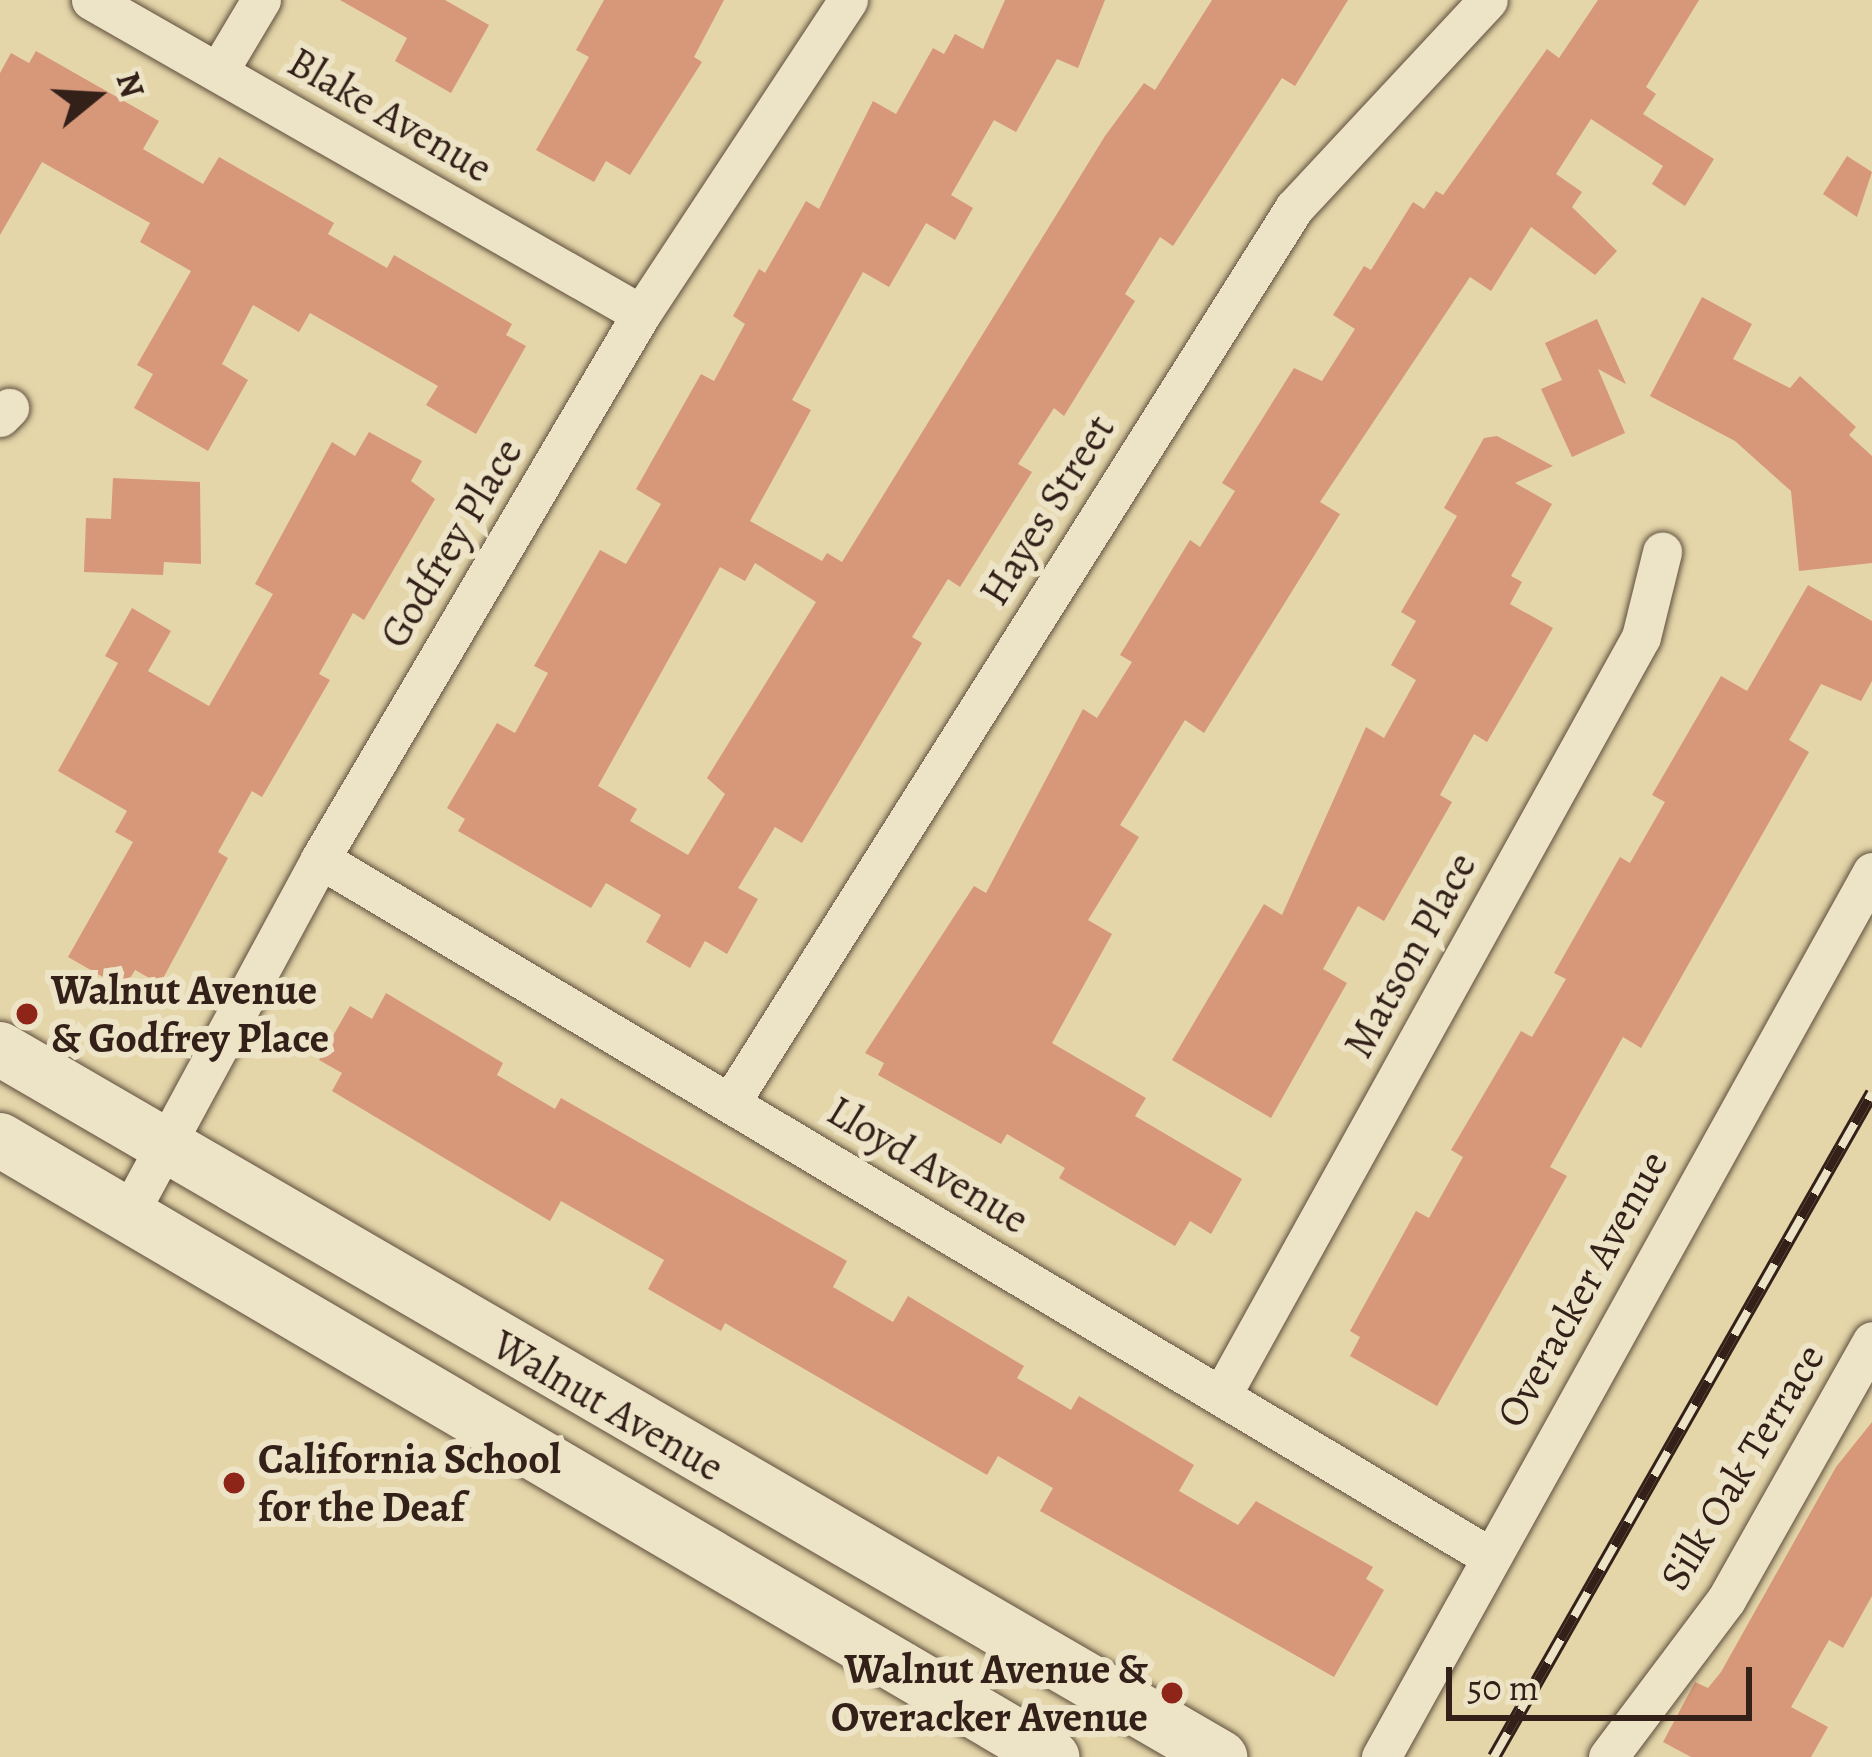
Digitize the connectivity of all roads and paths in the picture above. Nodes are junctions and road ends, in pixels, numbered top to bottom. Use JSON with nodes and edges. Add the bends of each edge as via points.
{"nodes":[{"id":1,"x":91,"y":0,"type":"edge"},
{"id":2,"x":261,"y":0,"type":"edge"},
{"id":3,"x":848,"y":0,"type":"edge"},
{"id":4,"x":1488,"y":0,"type":"edge"},
{"id":5,"x":218,"y":72,"type":"junction"},
{"id":6,"x":641,"y":314,"type":"junction"},
{"id":7,"x":1662,"y":552,"type":"dead end"},
{"id":8,"x":320,"y":859,"type":"junction"},
{"id":9,"x":1872,"y":872,"type":"edge"},
{"id":10,"x":0,"y":1049,"type":"edge"},
{"id":11,"x":730,"y":1103,"type":"junction"},
{"id":12,"x":0,"y":1140,"type":"edge"},
{"id":13,"x":164,"y":1151,"type":"junction"},
{"id":14,"x":125,"y":1220,"type":"junction"},
{"id":15,"x":1872,"y":1342,"type":"edge"},
{"id":16,"x":1221,"y":1396,"type":"junction"},
{"id":17,"x":1487,"y":1555,"type":"junction"},
{"id":18,"x":1620,"y":1753,"type":"edge"},
{"id":19,"x":1052,"y":1757,"type":"edge"},
{"id":20,"x":1220,"y":1757,"type":"edge"},
{"id":21,"x":1381,"y":1757,"type":"edge"}],
"edges":[{"from":1,"to":5,"type":"street","name":"Blake Avenue"},
{"from":2,"to":5,"type":"street"},
{"from":3,"to":6,"type":"street","name":"Godfrey Place"},
{"from":4,"to":11,"type":"street","name":"Hayes Street","via":[[1294,208]]},
{"from":5,"to":6,"type":"street","name":"Blake Avenue"},
{"from":6,"to":8,"type":"street","name":"Godfrey Place"},
{"from":7,"to":16,"type":"street","name":"Matson Place","via":[[1641,637]]},
{"from":8,"to":11,"type":"street","name":"Lloyd Avenue"},
{"from":8,"to":13,"type":"street","name":"Godfrey Place"},
{"from":9,"to":17,"type":"street","name":"Overacker Avenue"},
{"from":10,"to":13,"type":"main road","name":"Walnut Avenue"},
{"from":11,"to":16,"type":"street","name":"Lloyd Avenue"},
{"from":12,"to":14,"type":"main road","name":"Walnut Avenue"},
{"from":13,"to":14,"type":"street","name":"Godfrey Place"},
{"from":13,"to":20,"type":"main road","name":"Walnut Avenue"},
{"from":14,"to":19,"type":"main road","name":"Walnut Avenue"},
{"from":15,"to":18,"type":"street","name":"Silk Oak Terrace","via":[[1726,1600]]},
{"from":16,"to":17,"type":"street","name":"Lloyd Avenue"},
{"from":17,"to":21,"type":"street","name":"Overacker Avenue"}]}
